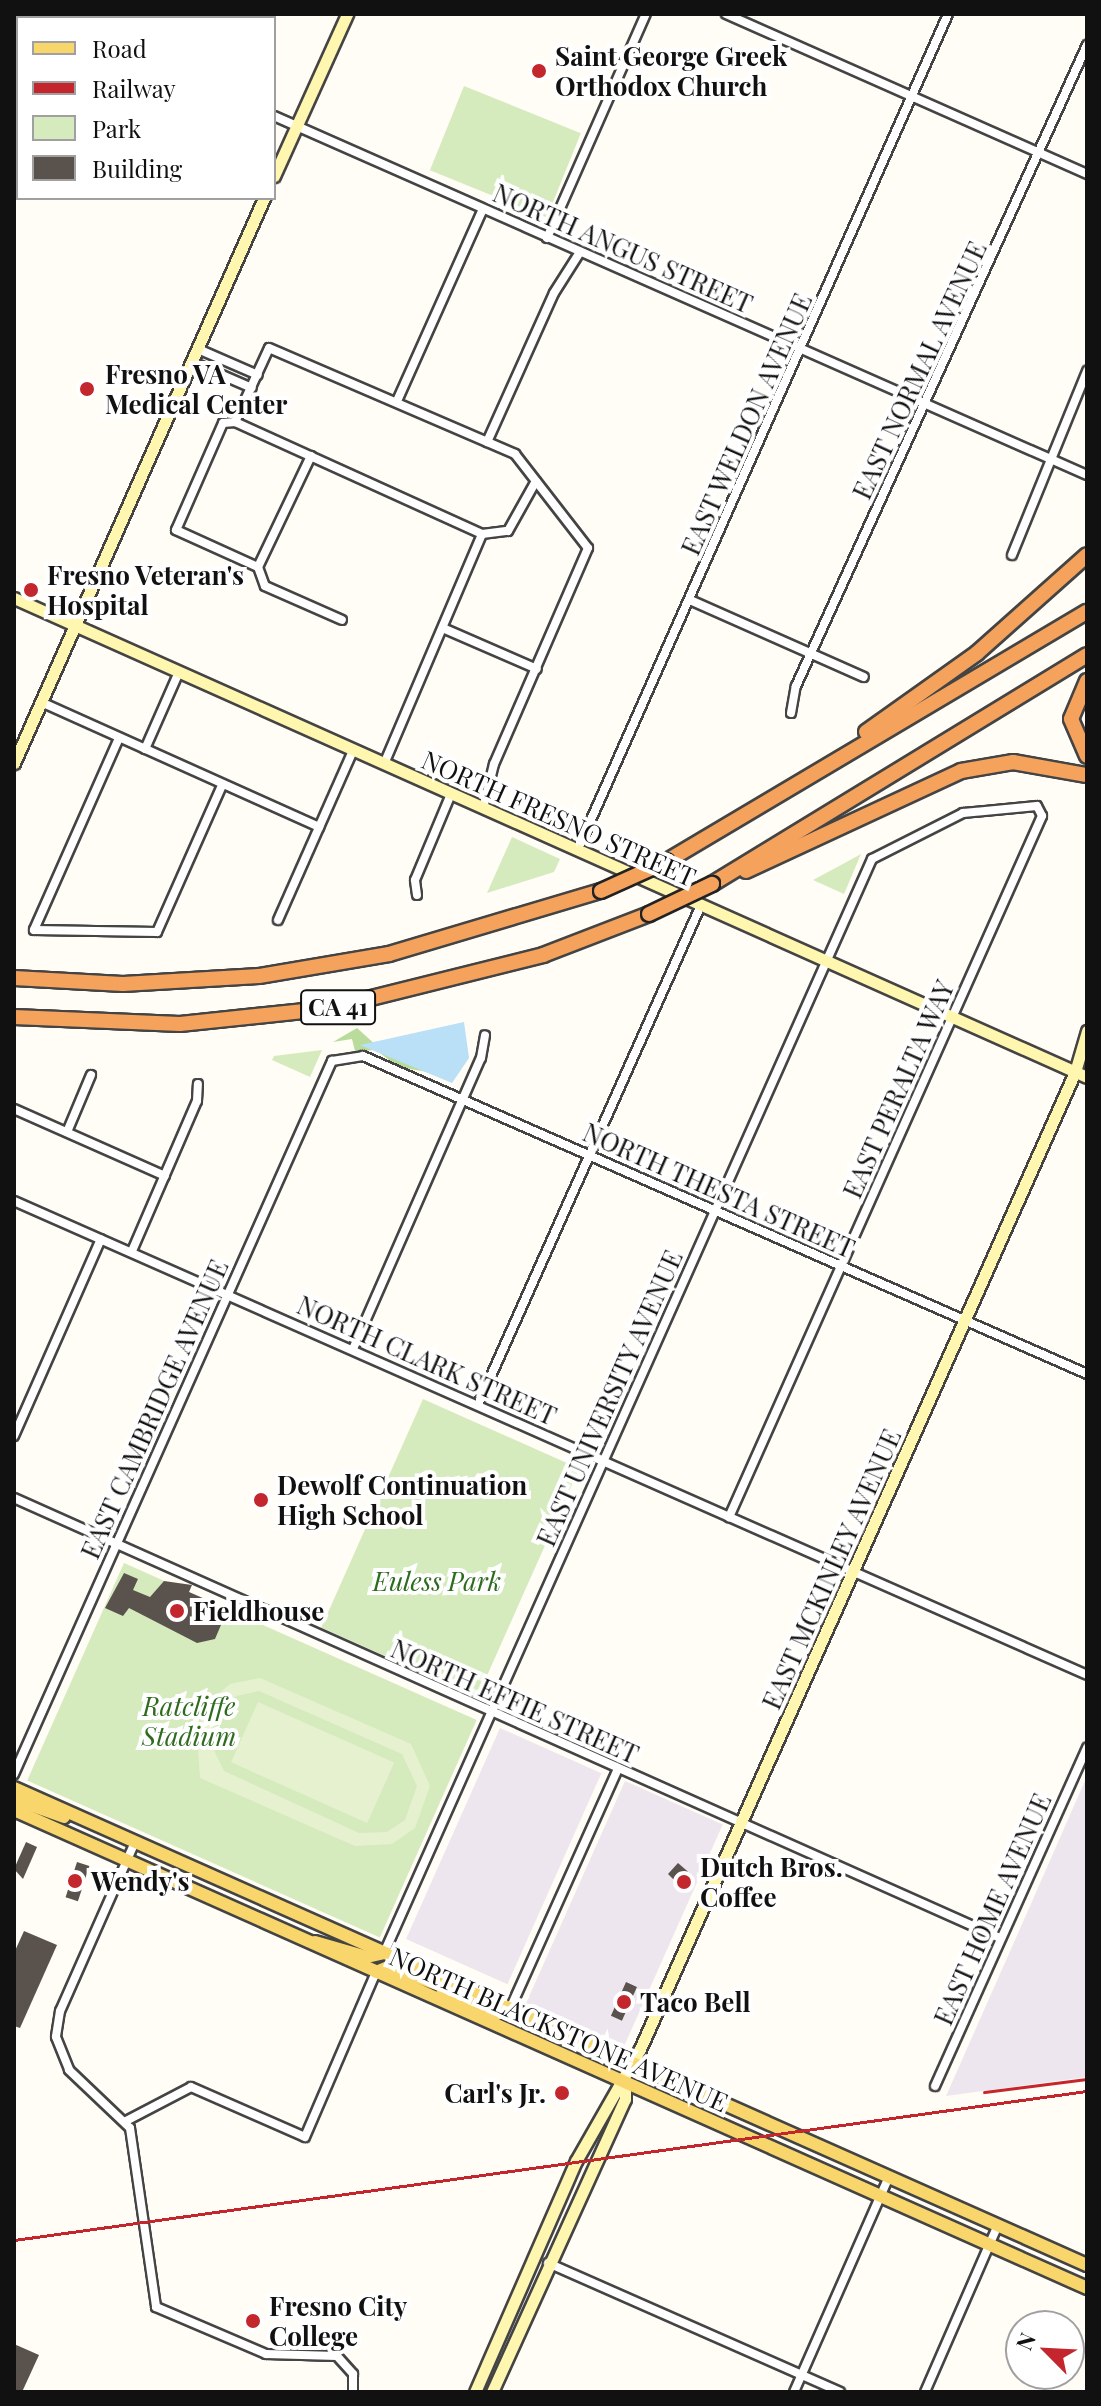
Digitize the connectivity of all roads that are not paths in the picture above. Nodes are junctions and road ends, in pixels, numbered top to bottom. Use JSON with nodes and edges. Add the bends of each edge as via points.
{"nodes":[{"id":1,"x":347,"y":14,"type":"edge"},
{"id":2,"x":646,"y":14,"type":"edge"},
{"id":3,"x":726,"y":14,"type":"edge"},
{"id":4,"x":948,"y":14,"type":"edge"},
{"id":5,"x":1087,"y":45,"type":"edge"},
{"id":6,"x":911,"y":96,"type":"junction"},
{"id":7,"x":276,"y":117,"type":"edge"},
{"id":8,"x":297,"y":126,"type":"junction"},
{"id":9,"x":1041,"y":152,"type":"junction"},
{"id":10,"x":276,"y":172,"type":"edge"},
{"id":11,"x":1087,"y":174,"type":"edge"},
{"id":12,"x":263,"y":200,"type":"edge"},
{"id":13,"x":483,"y":209,"type":"junction"},
{"id":14,"x":547,"y":238,"type":"junction"},
{"id":15,"x":580,"y":252,"type":"junction"},
{"id":16,"x":802,"y":348,"type":"junction"},
{"id":17,"x":198,"y":349,"type":"junction"},
{"id":18,"x":192,"y":362,"type":"junction"},
{"id":19,"x":1087,"y":371,"type":"edge"},
{"id":20,"x":258,"y":375,"type":"junction"},
{"id":21,"x":252,"y":388,"type":"junction"},
{"id":22,"x":397,"y":401,"type":"junction"},
{"id":23,"x":927,"y":403,"type":"junction"},
{"id":24,"x":235,"y":422,"type":"junction"},
{"id":25,"x":487,"y":442,"type":"junction"},
{"id":26,"x":311,"y":456,"type":"junction"},
{"id":27,"x":1049,"y":457,"type":"junction"},
{"id":28,"x":1087,"y":475,"type":"edge"},
{"id":29,"x":536,"y":481,"type":"junction"},
{"id":30,"x":482,"y":534,"type":"junction"},
{"id":31,"x":1012,"y":555,"type":"dead end"},
{"id":32,"x":1087,"y":555,"type":"edge"},
{"id":33,"x":258,"y":567,"type":"junction"},
{"id":34,"x":14,"y":598,"type":"edge"},
{"id":35,"x":690,"y":600,"type":"junction"},
{"id":36,"x":1087,"y":612,"type":"edge"},
{"id":37,"x":342,"y":620,"type":"dead end"},
{"id":38,"x":75,"y":625,"type":"junction"},
{"id":39,"x":445,"y":629,"type":"junction"},
{"id":40,"x":812,"y":654,"type":"junction"},
{"id":41,"x":1087,"y":655,"type":"edge"},
{"id":42,"x":537,"y":669,"type":"junction"},
{"id":43,"x":179,"y":672,"type":"junction"},
{"id":44,"x":864,"y":677,"type":"dead end"},
{"id":45,"x":1087,"y":681,"type":"edge"},
{"id":46,"x":41,"y":702,"type":"junction"},
{"id":47,"x":791,"y":713,"type":"dead end"},
{"id":48,"x":119,"y":738,"type":"junction"},
{"id":49,"x":145,"y":749,"type":"junction"},
{"id":50,"x":353,"y":751,"type":"junction"},
{"id":51,"x":1087,"y":756,"type":"edge"},
{"id":52,"x":14,"y":763,"type":"edge"},
{"id":53,"x":384,"y":764,"type":"junction"},
{"id":54,"x":1087,"y":775,"type":"edge"},
{"id":55,"x":222,"y":785,"type":"junction"},
{"id":56,"x":451,"y":794,"type":"junction"},
{"id":57,"x":483,"y":808,"type":"junction"},
{"id":58,"x":743,"y":818,"type":"junction"},
{"id":59,"x":319,"y":827,"type":"junction"},
{"id":60,"x":578,"y":849,"type":"junction"},
{"id":61,"x":872,"y":859,"type":"joint"},
{"id":62,"x":712,"y":884,"type":"junction"},
{"id":63,"x":417,"y":895,"type":"dead end"},
{"id":64,"x":701,"y":905,"type":"junction"},
{"id":65,"x":278,"y":920,"type":"dead end"},
{"id":66,"x":826,"y":961,"type":"junction"},
{"id":67,"x":14,"y":978,"type":"edge"},
{"id":68,"x":953,"y":1016,"type":"junction"},
{"id":69,"x":14,"y":1017,"type":"edge"},
{"id":70,"x":1087,"y":1031,"type":"edge"},
{"id":71,"x":485,"y":1035,"type":"dead end"},
{"id":72,"x":332,"y":1061,"type":"joint"},
{"id":73,"x":1087,"y":1063,"type":"edge"},
{"id":74,"x":91,"y":1075,"type":"dead end"},
{"id":75,"x":1081,"y":1075,"type":"edge"},
{"id":76,"x":198,"y":1084,"type":"dead end"},
{"id":77,"x":464,"y":1099,"type":"junction"},
{"id":78,"x":14,"y":1109,"type":"edge"},
{"id":79,"x":67,"y":1132,"type":"junction"},
{"id":80,"x":590,"y":1154,"type":"junction"},
{"id":81,"x":165,"y":1176,"type":"junction"},
{"id":82,"x":14,"y":1201,"type":"edge"},
{"id":83,"x":714,"y":1209,"type":"junction"},
{"id":84,"x":101,"y":1239,"type":"junction"},
{"id":85,"x":132,"y":1251,"type":"junction"},
{"id":86,"x":841,"y":1265,"type":"junction"},
{"id":87,"x":227,"y":1293,"type":"junction"},
{"id":88,"x":965,"y":1321,"type":"junction"},
{"id":89,"x":353,"y":1349,"type":"junction"},
{"id":90,"x":1087,"y":1374,"type":"edge"},
{"id":91,"x":478,"y":1405,"type":"junction"},
{"id":92,"x":14,"y":1436,"type":"edge"},
{"id":93,"x":603,"y":1461,"type":"junction"},
{"id":94,"x":14,"y":1498,"type":"edge"},
{"id":95,"x":729,"y":1517,"type":"junction"},
{"id":96,"x":117,"y":1543,"type":"junction"},
{"id":97,"x":854,"y":1572,"type":"junction"},
{"id":98,"x":1087,"y":1675,"type":"edge"},
{"id":99,"x":491,"y":1714,"type":"junction"},
{"id":100,"x":1087,"y":1748,"type":"edge"},
{"id":101,"x":618,"y":1769,"type":"junction"},
{"id":102,"x":14,"y":1774,"type":"edge"},
{"id":103,"x":14,"y":1788,"type":"edge"},
{"id":104,"x":14,"y":1799,"type":"edge"},
{"id":105,"x":14,"y":1810,"type":"edge"},
{"id":106,"x":742,"y":1822,"type":"junction"},
{"id":107,"x":98,"y":1826,"type":"junction"},
{"id":108,"x":135,"y":1842,"type":"junction"},
{"id":109,"x":126,"y":1861,"type":"junction"},
{"id":110,"x":1000,"y":1938,"type":"junction"},
{"id":111,"x":310,"y":1942,"type":"junction"},
{"id":112,"x":384,"y":1953,"type":"junction"},
{"id":113,"x":376,"y":1972,"type":"junction"},
{"id":114,"x":401,"y":1983,"type":"junction"},
{"id":115,"x":482,"y":1997,"type":"junction"},
{"id":116,"x":510,"y":2009,"type":"junction"},
{"id":117,"x":633,"y":2064,"type":"junction"},
{"id":118,"x":625,"y":2082,"type":"junction"},
{"id":119,"x":935,"y":2086,"type":"dead end"},
{"id":120,"x":126,"y":2121,"type":"junction"},
{"id":121,"x":889,"y":2177,"type":"junction"},
{"id":122,"x":565,"y":2187,"type":"junction"},
{"id":123,"x":881,"y":2196,"type":"junction"},
{"id":124,"x":998,"y":2225,"type":"junction"},
{"id":125,"x":989,"y":2244,"type":"junction"},
{"id":126,"x":533,"y":2258,"type":"junction"},
{"id":127,"x":548,"y":2263,"type":"junction"},
{"id":128,"x":1087,"y":2265,"type":"edge"},
{"id":129,"x":1087,"y":2288,"type":"edge"},
{"id":130,"x":801,"y":2375,"type":"junction"},
{"id":131,"x":496,"y":2391,"type":"edge"},
{"id":132,"x":353,"y":2392,"type":"edge"},
{"id":133,"x":475,"y":2392,"type":"edge"},
{"id":134,"x":794,"y":2392,"type":"edge"},
{"id":135,"x":840,"y":2392,"type":"edge"},
{"id":136,"x":925,"y":2392,"type":"edge"}],
"edges":[{"from":1,"to":8,"type":"main road"},
{"from":2,"to":14,"type":"street"},
{"from":3,"to":6,"type":"street"},
{"from":4,"to":6,"type":"street","name":"EAST WELDON AVENUE"},
{"from":5,"to":9,"type":"street","name":"EAST NORMAL AVENUE"},
{"from":6,"to":9,"type":"street"},
{"from":6,"to":16,"type":"street","name":"EAST WELDON AVENUE"},
{"from":7,"to":8,"type":"street","name":"NORTH ANGUS STREET"},
{"from":8,"to":10,"type":"main road"},
{"from":8,"to":13,"type":"street","name":"NORTH ANGUS STREET"},
{"from":9,"to":11,"type":"street"},
{"from":9,"to":23,"type":"street","name":"EAST NORMAL AVENUE"},
{"from":12,"to":17,"type":"main road"},
{"from":13,"to":14,"type":"street","name":"NORTH ANGUS STREET"},
{"from":13,"to":22,"type":"street"},
{"from":14,"to":15,"type":"street","name":"NORTH ANGUS STREET"},
{"from":15,"to":16,"type":"street","name":"NORTH ANGUS STREET"},
{"from":15,"to":25,"type":"street","via":[[555,289]]},
{"from":16,"to":23,"type":"street","name":"NORTH ANGUS STREET"},
{"from":16,"to":35,"type":"street","name":"EAST WELDON AVENUE"},
{"from":17,"to":18,"type":"main road"},
{"from":17,"to":20,"type":"street"},
{"from":18,"to":21,"type":"street"},
{"from":18,"to":38,"type":"main road"},
{"from":19,"to":27,"type":"street"},
{"from":20,"to":21,"type":"street"},
{"from":20,"to":22,"type":"street","via":[[269,348]]},
{"from":21,"to":24,"type":"street"},
{"from":22,"to":25,"type":"street"},
{"from":23,"to":27,"type":"street","name":"NORTH ANGUS STREET"},
{"from":23,"to":40,"type":"street","name":"EAST NORMAL AVENUE"},
{"from":24,"to":26,"type":"street"},
{"from":24,"to":33,"type":"street","via":[[223,423],[176,530]]},
{"from":25,"to":29,"type":"street","via":[[515,454]]},
{"from":26,"to":30,"type":"street"},
{"from":26,"to":33,"type":"street"},
{"from":27,"to":28,"type":"street","name":"NORTH ANGUS STREET"},
{"from":27,"to":31,"type":"street"},
{"from":29,"to":30,"type":"street","via":[[508,531]]},
{"from":29,"to":42,"type":"street","via":[[588,548]]},
{"from":30,"to":39,"type":"street"},
{"from":32,"to":58,"type":"highway","via":[[977,653]]},
{"from":33,"to":37,"type":"street","via":[[265,586]]},
{"from":34,"to":38,"type":"main road","name":"NORTH FRESNO STREET"},
{"from":35,"to":40,"type":"street"},
{"from":35,"to":60,"type":"street","name":"EAST WELDON AVENUE"},
{"from":36,"to":58,"type":"highway","number":"CA 41"},
{"from":38,"to":43,"type":"main road","name":"NORTH FRESNO STREET"},
{"from":38,"to":46,"type":"main road"},
{"from":39,"to":42,"type":"street"},
{"from":39,"to":53,"type":"street"},
{"from":40,"to":44,"type":"street"},
{"from":40,"to":47,"type":"street","name":"EAST NORMAL AVENUE"},
{"from":41,"to":62,"type":"highway","number":"CA 41"},
{"from":42,"to":57,"type":"street"},
{"from":43,"to":49,"type":"street"},
{"from":43,"to":50,"type":"main road","name":"NORTH FRESNO STREET"},
{"from":45,"to":51,"type":"highway","via":[[1071,719]]},
{"from":46,"to":48,"type":"street"},
{"from":46,"to":52,"type":"main road"},
{"from":48,"to":49,"type":"street"},
{"from":48,"to":55,"type":"street","via":[[34,930],[157,932]]},
{"from":49,"to":55,"type":"street"},
{"from":50,"to":53,"type":"main road","name":"NORTH FRESNO STREET"},
{"from":50,"to":59,"type":"street"},
{"from":53,"to":56,"type":"main road","name":"NORTH FRESNO STREET"},
{"from":54,"to":62,"type":"highway","via":[[1013,762],[961,771]]},
{"from":55,"to":59,"type":"street"},
{"from":56,"to":57,"type":"main road","name":"NORTH FRESNO STREET"},
{"from":56,"to":63,"type":"street","via":[[415,880]]},
{"from":57,"to":60,"type":"main road","name":"NORTH FRESNO STREET"},
{"from":58,"to":67,"type":"highway","number":"CA 41","bridge":true,"via":[[601,891],[426,945],[259,976],[123,984]]},
{"from":59,"to":65,"type":"street"},
{"from":60,"to":64,"type":"main road","name":"NORTH FRESNO STREET"},
{"from":61,"to":66,"type":"street","name":"EAST UNIVERSITY AVENUE"},
{"from":61,"to":68,"type":"street","name":"EAST PERALTA WAY","via":[[972,810],[1011,803],[1043,809]]},
{"from":62,"to":69,"type":"highway","number":"CA 41","bridge":true,"via":[[649,914],[470,977],[331,1008],[180,1024]]},
{"from":64,"to":66,"type":"main road","name":"NORTH FRESNO STREET"},
{"from":64,"to":80,"type":"street"},
{"from":66,"to":68,"type":"main road","name":"NORTH FRESNO STREET"},
{"from":66,"to":83,"type":"street","name":"EAST UNIVERSITY AVENUE"},
{"from":68,"to":75,"type":"main road","name":"NORTH FRESNO STREET"},
{"from":68,"to":86,"type":"street","name":"EAST PERALTA WAY"},
{"from":70,"to":75,"type":"main road","name":"EAST MCKINLEY AVENUE"},
{"from":71,"to":77,"type":"street"},
{"from":72,"to":77,"type":"street","name":"NORTH THESTA STREET","via":[[363,1056]]},
{"from":72,"to":87,"type":"street","name":"EAST CAMBRIDGE AVENUE"},
{"from":73,"to":75,"type":"main road","name":"EAST MCKINLEY AVENUE"},
{"from":74,"to":79,"type":"street"},
{"from":75,"to":88,"type":"main road","name":"EAST MCKINLEY AVENUE"},
{"from":76,"to":81,"type":"street"},
{"from":77,"to":80,"type":"street","name":"NORTH THESTA STREET"},
{"from":77,"to":89,"type":"street"},
{"from":78,"to":79,"type":"street"},
{"from":79,"to":81,"type":"street"},
{"from":80,"to":83,"type":"street","name":"NORTH THESTA STREET"},
{"from":80,"to":91,"type":"street"},
{"from":81,"to":85,"type":"street"},
{"from":82,"to":84,"type":"street","name":"NORTH CLARK STREET"},
{"from":83,"to":86,"type":"street","name":"NORTH THESTA STREET"},
{"from":83,"to":93,"type":"street","name":"EAST UNIVERSITY AVENUE"},
{"from":84,"to":85,"type":"street","name":"NORTH CLARK STREET"},
{"from":84,"to":92,"type":"street"},
{"from":85,"to":87,"type":"street","name":"NORTH CLARK STREET"},
{"from":86,"to":88,"type":"street","name":"NORTH THESTA STREET"},
{"from":86,"to":95,"type":"street","name":"EAST PERALTA WAY"},
{"from":87,"to":89,"type":"street","name":"NORTH CLARK STREET"},
{"from":87,"to":96,"type":"street","name":"EAST CAMBRIDGE AVENUE"},
{"from":88,"to":90,"type":"street","name":"NORTH THESTA STREET"},
{"from":88,"to":97,"type":"main road","name":"EAST MCKINLEY AVENUE"},
{"from":89,"to":91,"type":"street","name":"NORTH CLARK STREET"},
{"from":91,"to":93,"type":"street","name":"NORTH CLARK STREET"},
{"from":93,"to":95,"type":"street","name":"NORTH CLARK STREET"},
{"from":93,"to":99,"type":"street","name":"EAST UNIVERSITY AVENUE"},
{"from":94,"to":96,"type":"street","name":"NORTH EFFIE STREET"},
{"from":95,"to":97,"type":"street","name":"NORTH CLARK STREET"},
{"from":96,"to":99,"type":"street","name":"NORTH EFFIE STREET"},
{"from":96,"to":102,"type":"street","name":"EAST CAMBRIDGE AVENUE"},
{"from":97,"to":98,"type":"street","name":"NORTH CLARK STREET"},
{"from":97,"to":106,"type":"main road","name":"EAST MCKINLEY AVENUE"},
{"from":99,"to":101,"type":"street","name":"NORTH EFFIE STREET"},
{"from":99,"to":112,"type":"street","name":"EAST UNIVERSITY AVENUE"},
{"from":100,"to":110,"type":"street","name":"EAST HOME AVENUE"},
{"from":101,"to":106,"type":"street","name":"NORTH EFFIE STREET"},
{"from":101,"to":116,"type":"street"},
{"from":103,"to":107,"type":"main road","name":"NORTH BLACKSTONE AVENUE"},
{"from":104,"to":107,"type":"main road"},
{"from":105,"to":109,"type":"main road","name":"NORTH BLACKSTONE AVENUE"},
{"from":106,"to":110,"type":"street","name":"NORTH EFFIE STREET"},
{"from":106,"to":117,"type":"main road","name":"EAST MCKINLEY AVENUE"},
{"from":107,"to":108,"type":"main road","name":"NORTH BLACKSTONE AVENUE"},
{"from":108,"to":109,"type":"street"},
{"from":108,"to":112,"type":"main road","name":"NORTH BLACKSTONE AVENUE"},
{"from":109,"to":111,"type":"main road","name":"NORTH BLACKSTONE AVENUE"},
{"from":109,"to":120,"type":"street","via":[[60,2011],[58,2049],[72,2073]]},
{"from":110,"to":119,"type":"street","name":"EAST HOME AVENUE"},
{"from":111,"to":112,"type":"main road","via":[[335,1943],[367,1957]]},
{"from":111,"to":113,"type":"main road","name":"NORTH BLACKSTONE AVENUE"},
{"from":112,"to":115,"type":"main road","name":"NORTH BLACKSTONE AVENUE"},
{"from":113,"to":114,"type":"main road","name":"NORTH BLACKSTONE AVENUE"},
{"from":113,"to":115,"type":"main road","via":[[388,1967]]},
{"from":113,"to":120,"type":"street","via":[[305,2137],[191,2087]]},
{"from":114,"to":116,"type":"main road","via":[[496,2014]]},
{"from":114,"to":118,"type":"main road","name":"NORTH BLACKSTONE AVENUE"},
{"from":115,"to":116,"type":"main road","name":"NORTH BLACKSTONE AVENUE"},
{"from":116,"to":117,"type":"main road","name":"NORTH BLACKSTONE AVENUE"},
{"from":117,"to":118,"type":"main road","name":"EAST MCKINLEY AVENUE"},
{"from":117,"to":121,"type":"main road","name":"NORTH BLACKSTONE AVENUE"},
{"from":118,"to":122,"type":"main road","name":"EAST MCKINLEY AVENUE","via":[[611,2093]]},
{"from":118,"to":123,"type":"main road","name":"NORTH BLACKSTONE AVENUE"},
{"from":118,"to":127,"type":"main road","name":"EAST MCKINLEY AVENUE","via":[[625,2099]]},
{"from":120,"to":132,"type":"street","via":[[156,2307],[266,2354],[337,2356],[353,2374]]},
{"from":121,"to":123,"type":"street"},
{"from":121,"to":124,"type":"main road","name":"NORTH BLACKSTONE AVENUE"},
{"from":122,"to":126,"type":"main road","name":"EAST MCKINLEY AVENUE"},
{"from":122,"to":127,"type":"main road"},
{"from":123,"to":125,"type":"main road","name":"NORTH BLACKSTONE AVENUE"},
{"from":123,"to":130,"type":"street"},
{"from":124,"to":125,"type":"street"},
{"from":124,"to":128,"type":"main road","name":"NORTH BLACKSTONE AVENUE"},
{"from":125,"to":129,"type":"main road","name":"NORTH BLACKSTONE AVENUE"},
{"from":125,"to":136,"type":"street"},
{"from":126,"to":131,"type":"main road","via":[[491,2376]]},
{"from":126,"to":133,"type":"main road","name":"EAST MCKINLEY AVENUE"},
{"from":127,"to":130,"type":"street"},
{"from":127,"to":131,"type":"main road","name":"EAST MCKINLEY AVENUE"},
{"from":130,"to":134,"type":"street"},
{"from":130,"to":135,"type":"street"}]}
